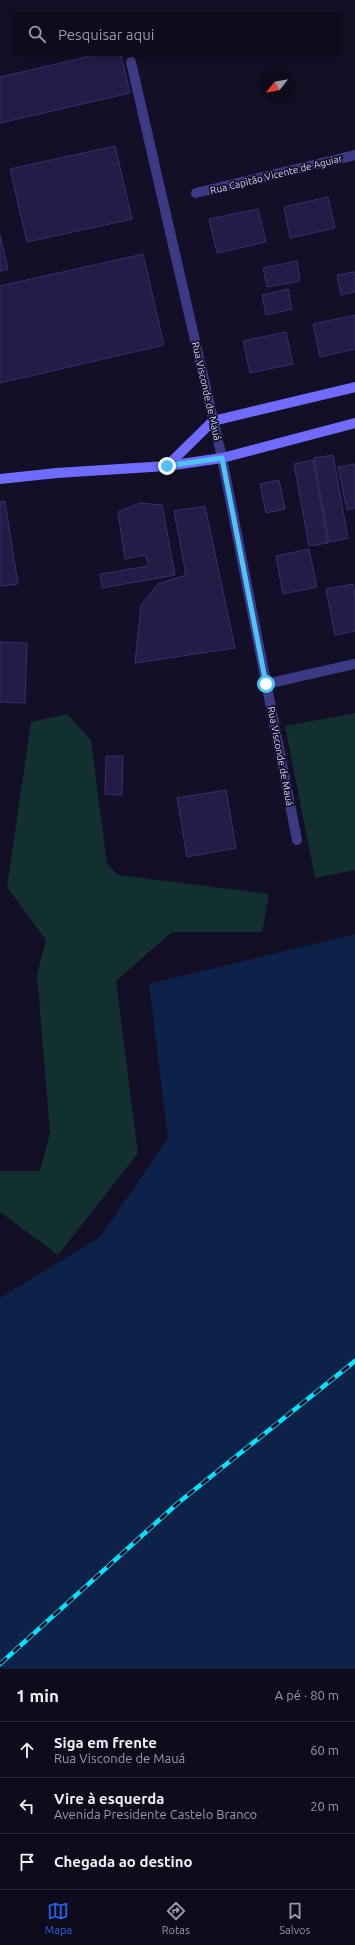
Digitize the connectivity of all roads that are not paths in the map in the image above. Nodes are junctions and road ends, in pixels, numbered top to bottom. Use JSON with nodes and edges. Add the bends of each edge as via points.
{"nodes":[{"id":1,"x":131,"y":62,"type":"dead end"},
{"id":2,"x":355,"y":155,"type":"edge"},
{"id":3,"x":196,"y":193,"type":"dead end"},
{"id":4,"x":355,"y":387,"type":"edge"},
{"id":5,"x":213,"y":421,"type":"junction"},
{"id":6,"x":355,"y":423,"type":"edge"},
{"id":7,"x":222,"y":458,"type":"junction"},
{"id":8,"x":167,"y":466,"type":"junction"},
{"id":9,"x":0,"y":479,"type":"edge"},
{"id":10,"x":355,"y":664,"type":"edge"},
{"id":11,"x":266,"y":684,"type":"junction"},
{"id":12,"x":297,"y":840,"type":"dead end"}],
"edges":[{"from":1,"to":5,"type":"street","name":"Rua Visconde de Mauá"},
{"from":2,"to":3,"type":"street","name":"Rua Capitão Vicente de Aguiar"},
{"from":4,"to":5,"type":"street"},
{"from":5,"to":7,"type":"street","name":"Rua Visconde de Mauá"},
{"from":5,"to":8,"type":"street"},
{"from":6,"to":7,"type":"street"},
{"from":7,"to":8,"type":"street"},
{"from":7,"to":11,"type":"street","name":"Rua Visconde de Mauá"},
{"from":8,"to":9,"type":"street"},
{"from":10,"to":11,"type":"street"},
{"from":11,"to":12,"type":"street","name":"Rua Visconde de Mauá"}]}
